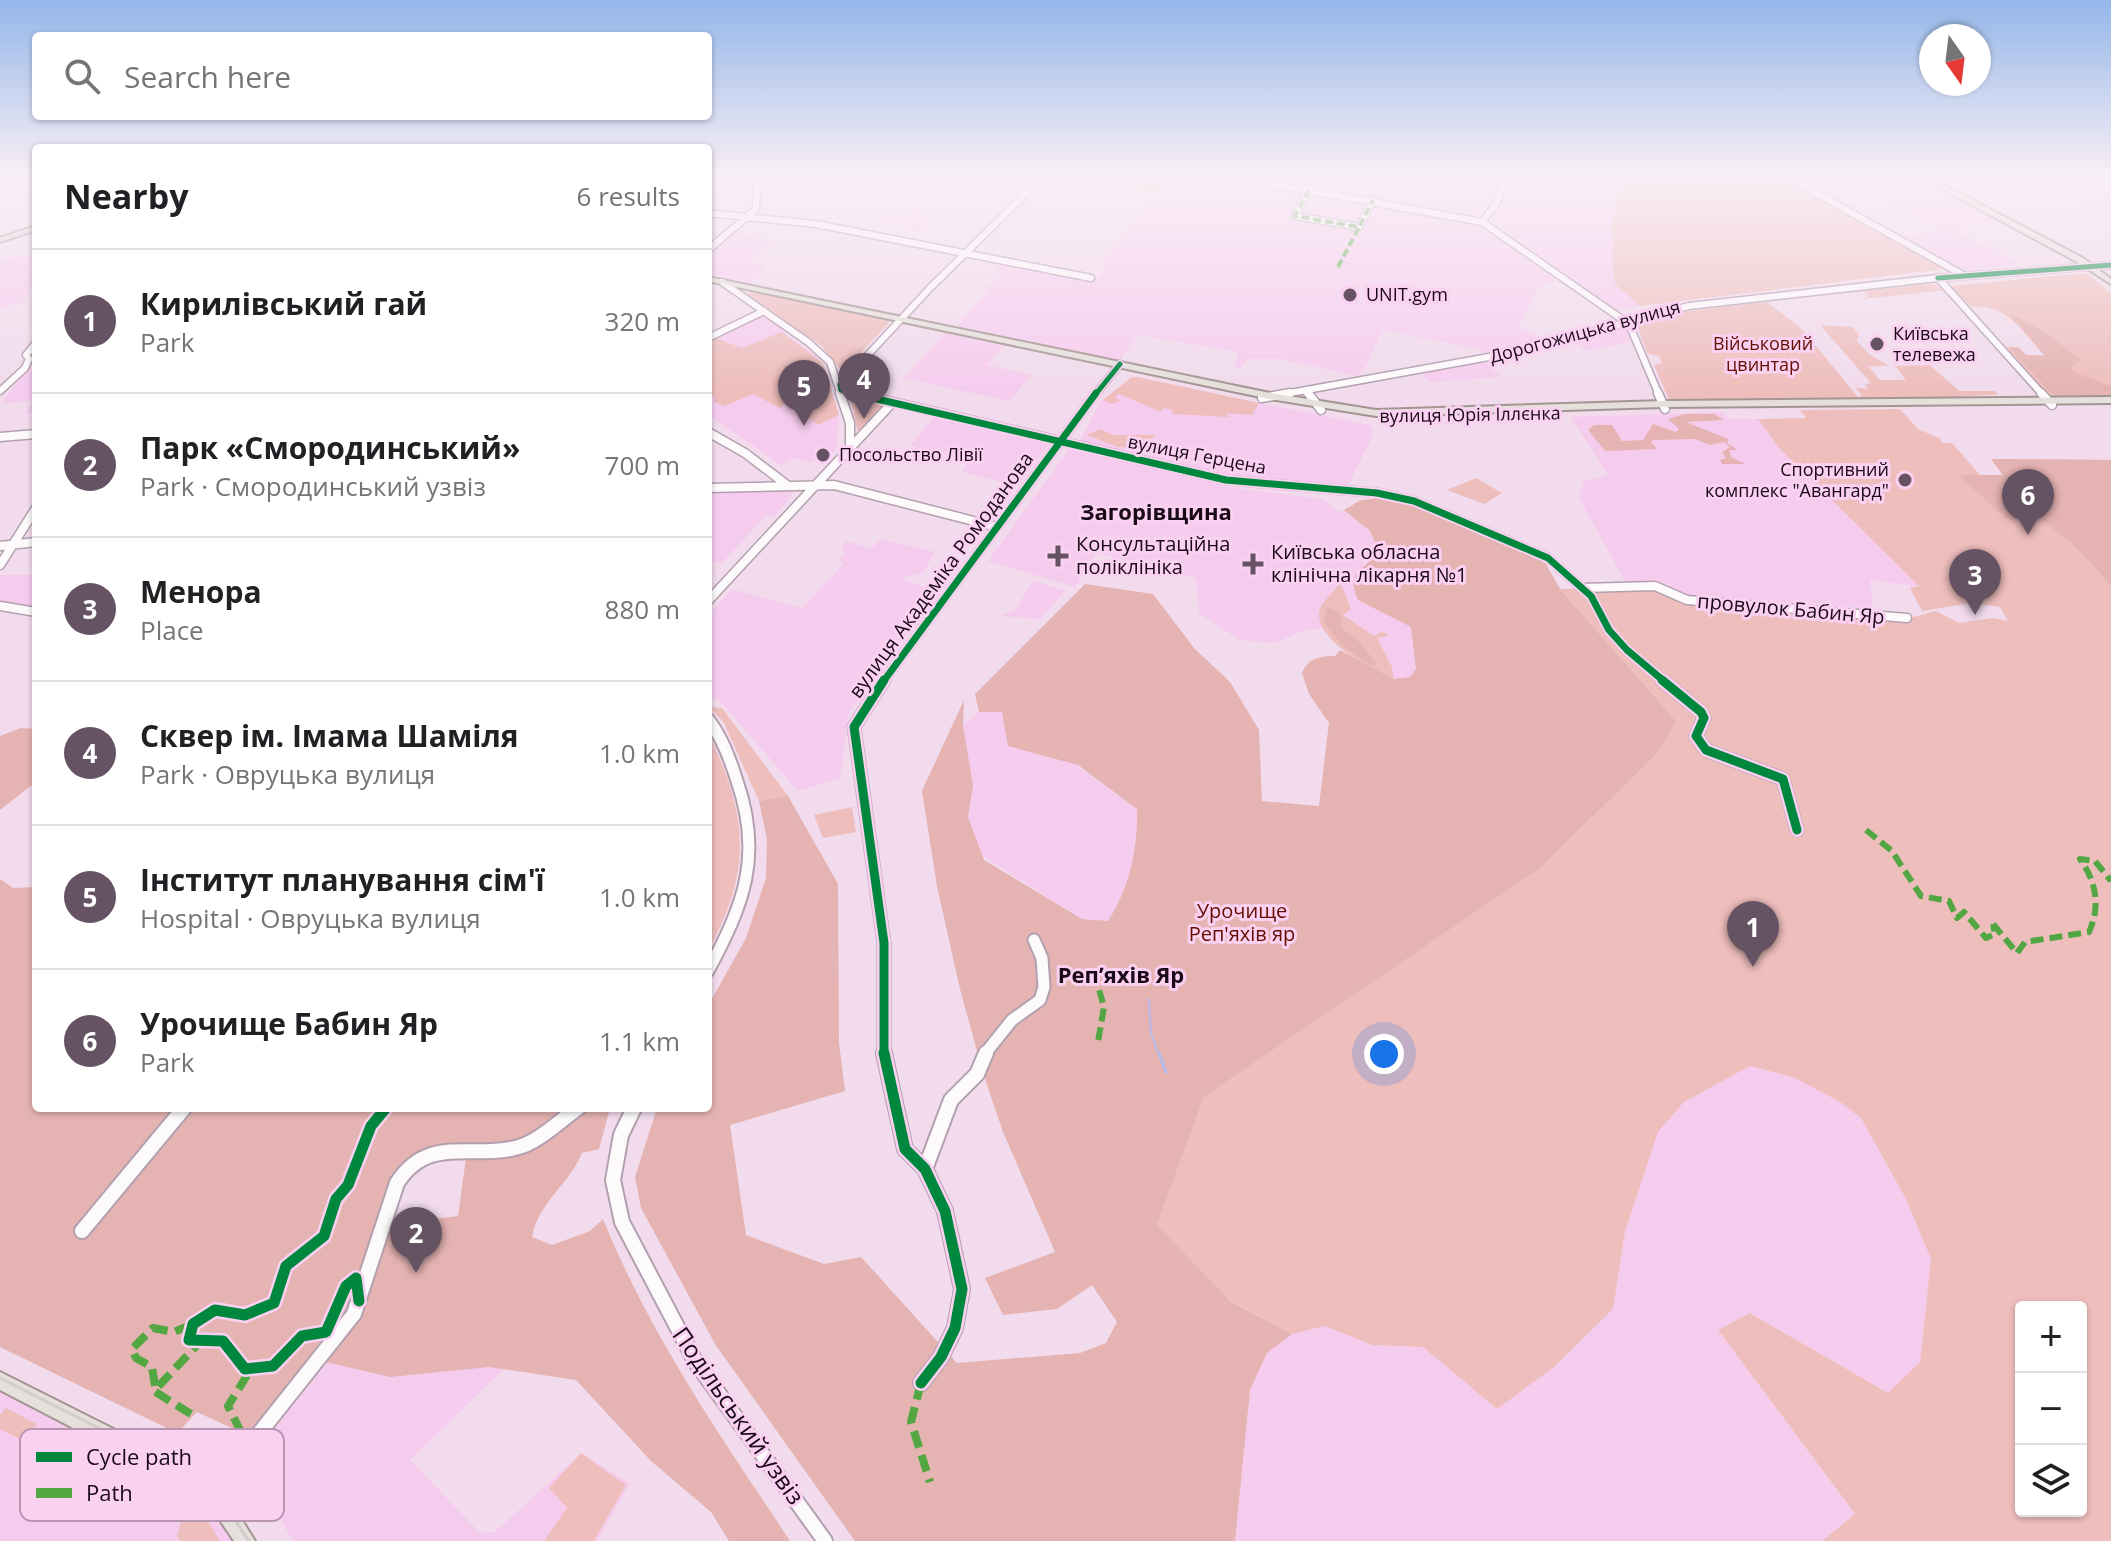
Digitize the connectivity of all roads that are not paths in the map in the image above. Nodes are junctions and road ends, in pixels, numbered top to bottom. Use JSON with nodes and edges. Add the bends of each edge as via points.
{"nodes":[{"id":1,"x":926,"y":246,"type":"edge"},
{"id":2,"x":973,"y":246,"type":"edge"},
{"id":3,"x":1518,"y":246,"type":"edge"},
{"id":4,"x":1911,"y":246,"type":"edge"},
{"id":5,"x":2056,"y":246,"type":"edge"},
{"id":6,"x":2057,"y":246,"type":"edge"},
{"id":7,"x":965,"y":254,"type":"junction"},
{"id":8,"x":2111,"y":265,"type":"edge"},
{"id":9,"x":2096,"y":267,"type":"junction"},
{"id":10,"x":2056,"y":271,"type":"junction"},
{"id":11,"x":2111,"y":275,"type":"edge"},
{"id":12,"x":1965,"y":276,"type":"junction"},
{"id":13,"x":1091,"y":278,"type":"dead end"},
{"id":14,"x":712,"y":280,"type":"edge"},
{"id":15,"x":1941,"y":280,"type":"junction"},
{"id":16,"x":722,"y":282,"type":"junction"},
{"id":17,"x":2111,"y":282,"type":"edge"},
{"id":18,"x":754,"y":289,"type":"junction"},
{"id":19,"x":742,"y":295,"type":"junction"},
{"id":20,"x":764,"y":311,"type":"junction"},
{"id":21,"x":904,"y":320,"type":"junction"},
{"id":22,"x":1624,"y":321,"type":"junction"},
{"id":23,"x":712,"y":336,"type":"edge"},
{"id":24,"x":32,"y":348,"type":"edge"},
{"id":25,"x":1118,"y":366,"type":"junction"},
{"id":26,"x":840,"y":388,"type":"junction"},
{"id":27,"x":1306,"y":390,"type":"junction"},
{"id":28,"x":0,"y":391,"type":"edge"},
{"id":29,"x":1266,"y":397,"type":"junction"},
{"id":30,"x":2111,"y":402,"type":"edge"},
{"id":31,"x":892,"y":403,"type":"junction"},
{"id":32,"x":2050,"y":403,"type":"junction"},
{"id":33,"x":1664,"y":407,"type":"junction"},
{"id":34,"x":1321,"y":408,"type":"junction"},
{"id":35,"x":32,"y":434,"type":"edge"},
{"id":36,"x":712,"y":434,"type":"edge"},
{"id":37,"x":0,"y":437,"type":"edge"},
{"id":38,"x":1057,"y":442,"type":"junction"},
{"id":39,"x":849,"y":449,"type":"junction"},
{"id":40,"x":817,"y":484,"type":"junction"},
{"id":41,"x":787,"y":485,"type":"junction"},
{"id":42,"x":712,"y":488,"type":"edge"},
{"id":43,"x":32,"y":514,"type":"edge"},
{"id":44,"x":997,"y":527,"type":"junction"},
{"id":45,"x":32,"y":542,"type":"edge"},
{"id":46,"x":13,"y":544,"type":"junction"},
{"id":47,"x":0,"y":546,"type":"edge"},
{"id":48,"x":0,"y":565,"type":"edge"},
{"id":49,"x":1582,"y":588,"type":"junction"},
{"id":50,"x":712,"y":597,"type":"edge"},
{"id":51,"x":0,"y":606,"type":"edge"},
{"id":52,"x":32,"y":611,"type":"edge"},
{"id":53,"x":1907,"y":618,"type":"dead end"},
{"id":54,"x":712,"y":727,"type":"edge"},
{"id":55,"x":1797,"y":830,"type":"dead end"},
{"id":56,"x":1034,"y":940,"type":"dead end"},
{"id":57,"x":712,"y":963,"type":"edge"},
{"id":58,"x":181,"y":1112,"type":"edge"},
{"id":59,"x":572,"y":1112,"type":"edge"},
{"id":60,"x":632,"y":1112,"type":"edge"},
{"id":61,"x":925,"y":1169,"type":"junction"},
{"id":62,"x":82,"y":1231,"type":"dead end"},
{"id":63,"x":0,"y":1381,"type":"edge"},
{"id":64,"x":921,"y":1383,"type":"dead end"},
{"id":65,"x":92,"y":1429,"type":"edge"},
{"id":66,"x":262,"y":1429,"type":"edge"},
{"id":67,"x":230,"y":1521,"type":"edge"},
{"id":68,"x":245,"y":1541,"type":"edge"},
{"id":69,"x":825,"y":1541,"type":"edge"}],
"edges":[{"from":1,"to":7,"type":"street"},
{"from":2,"to":7,"type":"street"},
{"from":3,"to":22,"type":"street"},
{"from":4,"to":12,"type":"street"},
{"from":5,"to":9,"type":"main road"},
{"from":6,"to":9,"type":"main road"},
{"from":7,"to":13,"type":"street"},
{"from":7,"to":21,"type":"street"},
{"from":8,"to":9,"type":"street","name":"Дорогожицька вулиця"},
{"from":9,"to":10,"type":"street","name":"Дорогожицька вулиця"},
{"from":9,"to":11,"type":"main road"},
{"from":9,"to":17,"type":"main road"},
{"from":10,"to":12,"type":"street","name":"Дорогожицька вулиця"},
{"from":10,"to":15,"type":"street","name":"Дорогожицька вулиця"},
{"from":12,"to":15,"type":"street","name":"Дорогожицька вулиця"},
{"from":14,"to":16,"type":"main road","name":"вулиця Юрія Іллєнка"},
{"from":15,"to":22,"type":"street","name":"Дорогожицька вулиця","via":[[1689,306]]},
{"from":15,"to":32,"type":"street"},
{"from":16,"to":18,"type":"main road","name":"вулиця Юрія Іллєнка"},
{"from":16,"to":19,"type":"street"},
{"from":18,"to":19,"type":"street"},
{"from":18,"to":21,"type":"main road","name":"вулиця Юрія Іллєнка"},
{"from":19,"to":20,"type":"street"},
{"from":20,"to":23,"type":"street"},
{"from":20,"to":26,"type":"street","via":[[823,354]]},
{"from":21,"to":25,"type":"main road","name":"вулиця Юрія Іллєнка"},
{"from":21,"to":26,"type":"street"},
{"from":22,"to":27,"type":"street","name":"Дорогожицька вулиця","via":[[1511,353]]},
{"from":22,"to":33,"type":"street","via":[[1632,327]]},
{"from":24,"to":28,"type":"street","via":[[25,368]]},
{"from":25,"to":29,"type":"main road","name":"вулиця Юрія Іллєнка"},
{"from":25,"to":38,"type":"street","name":"вулиця Академіка Ромоданова"},
{"from":26,"to":31,"type":"street","name":"вулиця Герцена"},
{"from":26,"to":39,"type":"street","via":[[852,434]]},
{"from":27,"to":29,"type":"street","name":"Дорогожицька вулиця"},
{"from":27,"to":34,"type":"street"},
{"from":29,"to":34,"type":"main road","name":"вулиця Юрія Іллєнка"},
{"from":30,"to":32,"type":"main road","name":"вулиця Юрія Іллєнка"},
{"from":31,"to":38,"type":"street","name":"вулиця Герцена"},
{"from":31,"to":39,"type":"street"},
{"from":32,"to":33,"type":"main road","name":"вулиця Юрія Іллєнка"},
{"from":33,"to":34,"type":"main road","name":"вулиця Юрія Іллєнка","via":[[1411,419]]},
{"from":35,"to":37,"type":"street"},
{"from":36,"to":41,"type":"street"},
{"from":38,"to":44,"type":"street","name":"вулиця Академіка Ромоданова"},
{"from":38,"to":49,"type":"street","name":"вулиця Герцена","via":[[1248,484],[1404,498],[1536,550]]},
{"from":39,"to":40,"type":"street"},
{"from":40,"to":41,"type":"street"},
{"from":40,"to":44,"type":"street"},
{"from":40,"to":50,"type":"street"},
{"from":41,"to":42,"type":"street"},
{"from":43,"to":46,"type":"street"},
{"from":44,"to":61,"type":"street","name":"вулиця Академіка Ромоданова","via":[[854,727],[881,923],[888,1083],[905,1149]]},
{"from":45,"to":46,"type":"street"},
{"from":46,"to":47,"type":"street"},
{"from":46,"to":48,"type":"street"},
{"from":49,"to":53,"type":"street","name":"провулок Бабин Яр","via":[[1655,586],[1687,600]]},
{"from":49,"to":55,"type":"street","name":"вулиця Герцена","via":[[1615,637],[1701,712],[1704,718],[1696,736],[1706,750],[1783,779],[1790,788]]},
{"from":51,"to":52,"type":"street"},
{"from":54,"to":57,"type":"street","via":[[737,779],[753,841],[741,906]]},
{"from":56,"to":61,"type":"street","via":[[1042,958],[1040,1000],[1012,1020],[988,1048],[977,1074],[951,1100]]},
{"from":58,"to":62,"type":"street"},
{"from":59,"to":66,"type":"street","via":[[513,1149],[428,1154],[409,1164],[397,1183],[354,1314]]},
{"from":60,"to":69,"type":"street","name":"Подільський узвіз","via":[[621,1135],[613,1180],[622,1222],[695,1361]]},
{"from":61,"to":64,"type":"street","name":"вулиця Академіка Ромоданова","via":[[945,1211],[962,1289],[955,1328]]},
{"from":63,"to":65,"type":"main road"},
{"from":67,"to":68,"type":"main road"}]}
